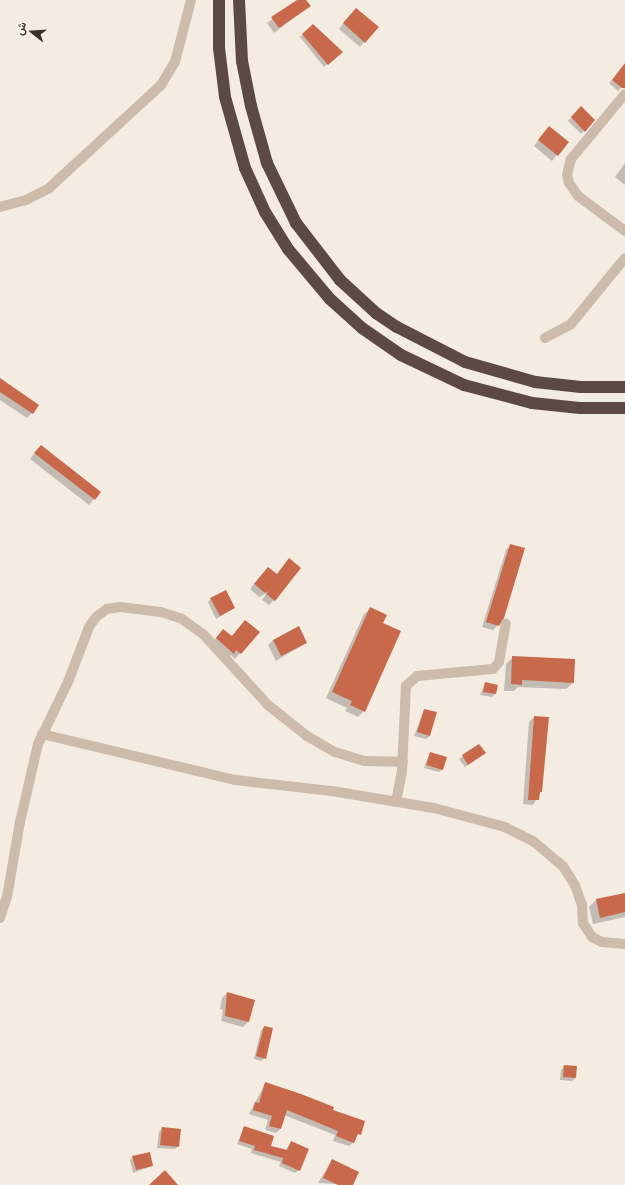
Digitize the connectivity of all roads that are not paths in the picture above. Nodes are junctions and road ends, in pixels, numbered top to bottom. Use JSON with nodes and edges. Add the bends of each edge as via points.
{"nodes":[{"id":1,"x":192,"y":0,"type":"edge"},
{"id":2,"x":219,"y":0,"type":"edge"},
{"id":3,"x":238,"y":0,"type":"edge"},
{"id":4,"x":625,"y":94,"type":"edge"},
{"id":5,"x":0,"y":207,"type":"edge"},
{"id":6,"x":625,"y":231,"type":"edge"},
{"id":7,"x":625,"y":258,"type":"edge"},
{"id":8,"x":545,"y":338,"type":"dead end"},
{"id":9,"x":625,"y":387,"type":"edge"},
{"id":10,"x":625,"y":408,"type":"edge"},
{"id":11,"x":506,"y":624,"type":"dead end"},
{"id":12,"x":42,"y":734,"type":"junction"},
{"id":13,"x":403,"y":762,"type":"junction"},
{"id":14,"x":396,"y":802,"type":"junction"},
{"id":15,"x":0,"y":918,"type":"edge"},
{"id":16,"x":625,"y":944,"type":"edge"}],
"edges":[{"from":1,"to":5,"type":"street","via":[[175,62],[161,85],[48,189],[26,200]]},
{"from":2,"to":10,"type":"highway","via":[[219,48],[225,97],[245,168],[280,237],[301,267],[330,300],[362,328],[401,355],[464,386],[532,403],[580,408]]},
{"from":3,"to":9,"type":"highway","via":[[242,61],[267,163],[296,223],[340,280],[376,313],[397,327],[464,362],[535,382],[581,387]]},
{"from":4,"to":6,"type":"street","via":[[571,159],[567,175],[569,184],[578,196]]},
{"from":7,"to":8,"type":"street","via":[[571,324]]},
{"from":11,"to":13,"type":"street","via":[[500,662],[493,669],[417,676],[409,682],[405,690]]},
{"from":12,"to":13,"type":"street","via":[[68,682],[92,622],[101,612],[120,607],[171,615],[193,625],[268,704],[294,728],[320,745],[364,761]]},
{"from":12,"to":14,"type":"street","via":[[235,780],[332,791]]},
{"from":12,"to":15,"type":"street","via":[[30,773],[7,897]]},
{"from":13,"to":14,"type":"street"},
{"from":14,"to":16,"type":"street","via":[[446,811],[522,834],[542,847],[570,875],[579,895],[583,923],[588,933],[602,942]]}]}
